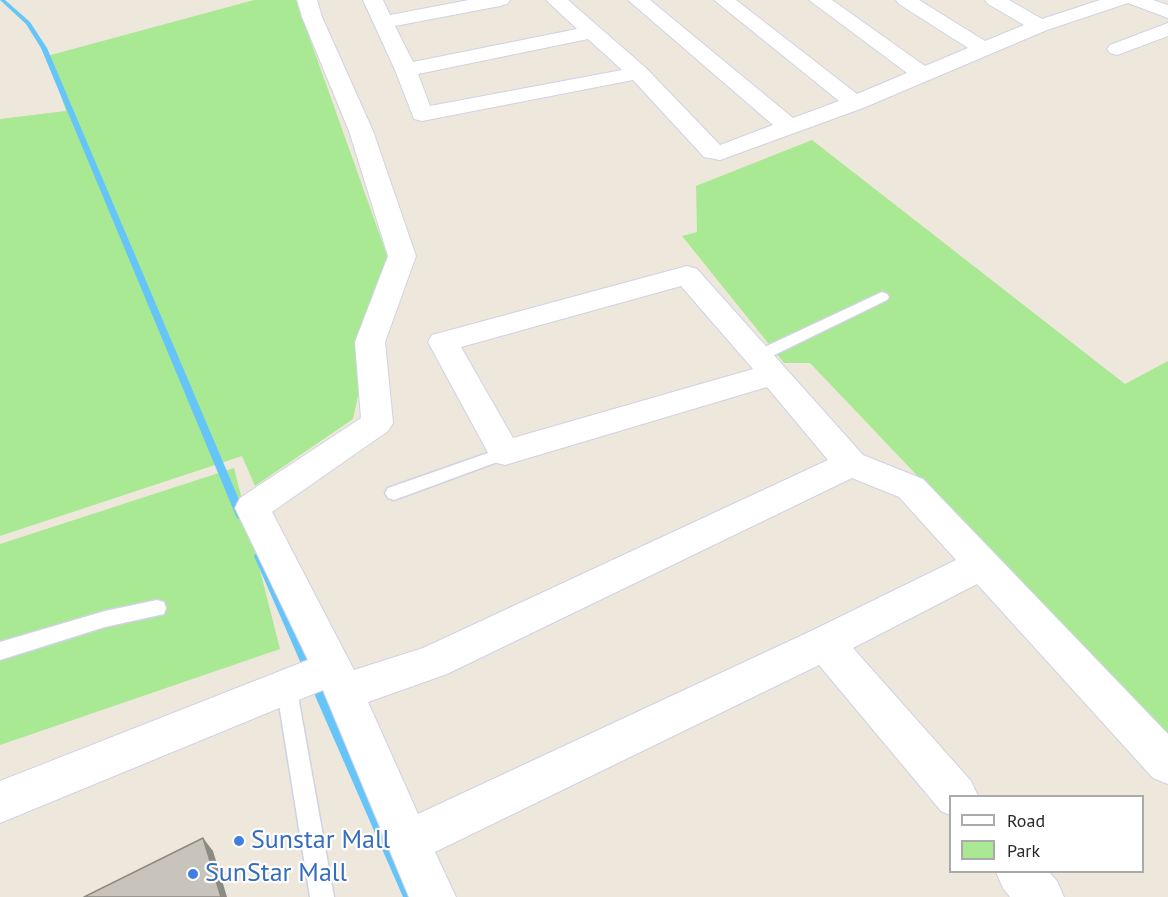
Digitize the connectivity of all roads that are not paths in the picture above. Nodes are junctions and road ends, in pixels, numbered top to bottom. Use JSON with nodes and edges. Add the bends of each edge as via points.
{"nodes":[{"id":1,"x":307,"y":0,"type":"edge"},
{"id":2,"x":373,"y":0,"type":"edge"},
{"id":3,"x":500,"y":0,"type":"edge"},
{"id":4,"x":556,"y":0,"type":"edge"},
{"id":5,"x":638,"y":0,"type":"edge"},
{"id":6,"x":724,"y":0,"type":"edge"},
{"id":7,"x":819,"y":0,"type":"edge"},
{"id":8,"x":906,"y":0,"type":"edge"},
{"id":9,"x":995,"y":0,"type":"edge"},
{"id":10,"x":1120,"y":0,"type":"edge"},
{"id":11,"x":1135,"y":0,"type":"edge"},
{"id":12,"x":1088,"y":3,"type":"edge"},
{"id":13,"x":1168,"y":12,"type":"edge"},
{"id":14,"x":384,"y":21,"type":"junction"},
{"id":15,"x":1040,"y":26,"type":"junction"},
{"id":16,"x":1168,"y":29,"type":"edge"},
{"id":17,"x":593,"y":32,"type":"junction"},
{"id":18,"x":983,"y":49,"type":"junction"},
{"id":19,"x":1117,"y":49,"type":"dead end"},
{"id":20,"x":406,"y":70,"type":"junction"},
{"id":21,"x":638,"y":73,"type":"junction"},
{"id":22,"x":922,"y":74,"type":"junction"},
{"id":23,"x":855,"y":103,"type":"junction"},
{"id":24,"x":789,"y":128,"type":"junction"},
{"id":25,"x":882,"y":297,"type":"dead end"},
{"id":26,"x":767,"y":365,"type":"junction"},
{"id":27,"x":505,"y":453,"type":"junction"},
{"id":28,"x":851,"y":464,"type":"junction"},
{"id":29,"x":394,"y":493,"type":"dead end"},
{"id":30,"x":981,"y":565,"type":"junction"},
{"id":31,"x":157,"y":608,"type":"dead end"},
{"id":32,"x":825,"y":643,"type":"junction"},
{"id":33,"x":0,"y":651,"type":"edge"},
{"id":34,"x":338,"y":680,"type":"junction"},
{"id":35,"x":286,"y":685,"type":"junction"},
{"id":36,"x":1168,"y":764,"type":"edge"},
{"id":37,"x":955,"y":795,"type":"edge"},
{"id":38,"x":0,"y":802,"type":"edge"},
{"id":39,"x":407,"y":842,"type":"junction"},
{"id":40,"x":1020,"y":873,"type":"edge"},
{"id":41,"x":322,"y":897,"type":"edge"},
{"id":42,"x":433,"y":897,"type":"edge"},
{"id":43,"x":1041,"y":897,"type":"edge"}],
"edges":[{"from":1,"to":34,"type":"street","via":[[361,131],[402,256],[370,342],[377,423],[252,508]]},
{"from":2,"to":14,"type":"street"},
{"from":3,"to":14,"type":"street"},
{"from":4,"to":17,"type":"street"},
{"from":5,"to":24,"type":"street"},
{"from":6,"to":23,"type":"street"},
{"from":7,"to":22,"type":"street"},
{"from":8,"to":18,"type":"street"},
{"from":9,"to":15,"type":"street"},
{"from":10,"to":12,"type":"street"},
{"from":11,"to":13,"type":"street"},
{"from":12,"to":15,"type":"street"},
{"from":14,"to":20,"type":"street"},
{"from":15,"to":18,"type":"street"},
{"from":16,"to":19,"type":"street"},
{"from":17,"to":20,"type":"street"},
{"from":17,"to":21,"type":"street"},
{"from":18,"to":22,"type":"street"},
{"from":20,"to":21,"type":"street","via":[[422,114]]},
{"from":21,"to":24,"type":"street","via":[[713,152],[724,152]]},
{"from":22,"to":23,"type":"street"},
{"from":23,"to":24,"type":"street"},
{"from":25,"to":26,"type":"lane"},
{"from":26,"to":27,"type":"street"},
{"from":26,"to":27,"type":"street","via":[[687,275],[443,342]]},
{"from":26,"to":28,"type":"street"},
{"from":27,"to":29,"type":"lane"},
{"from":28,"to":30,"type":"street","via":[[911,488]]},
{"from":28,"to":34,"type":"street","via":[[433,662]]},
{"from":30,"to":32,"type":"street"},
{"from":30,"to":36,"type":"street"},
{"from":31,"to":33,"type":"lane","via":[[105,619]]},
{"from":32,"to":37,"type":"street"},
{"from":32,"to":39,"type":"street"},
{"from":34,"to":35,"type":"street"},
{"from":34,"to":39,"type":"street"},
{"from":35,"to":38,"type":"street"},
{"from":35,"to":41,"type":"lane"},
{"from":39,"to":42,"type":"street"},
{"from":40,"to":43,"type":"street"}]}
